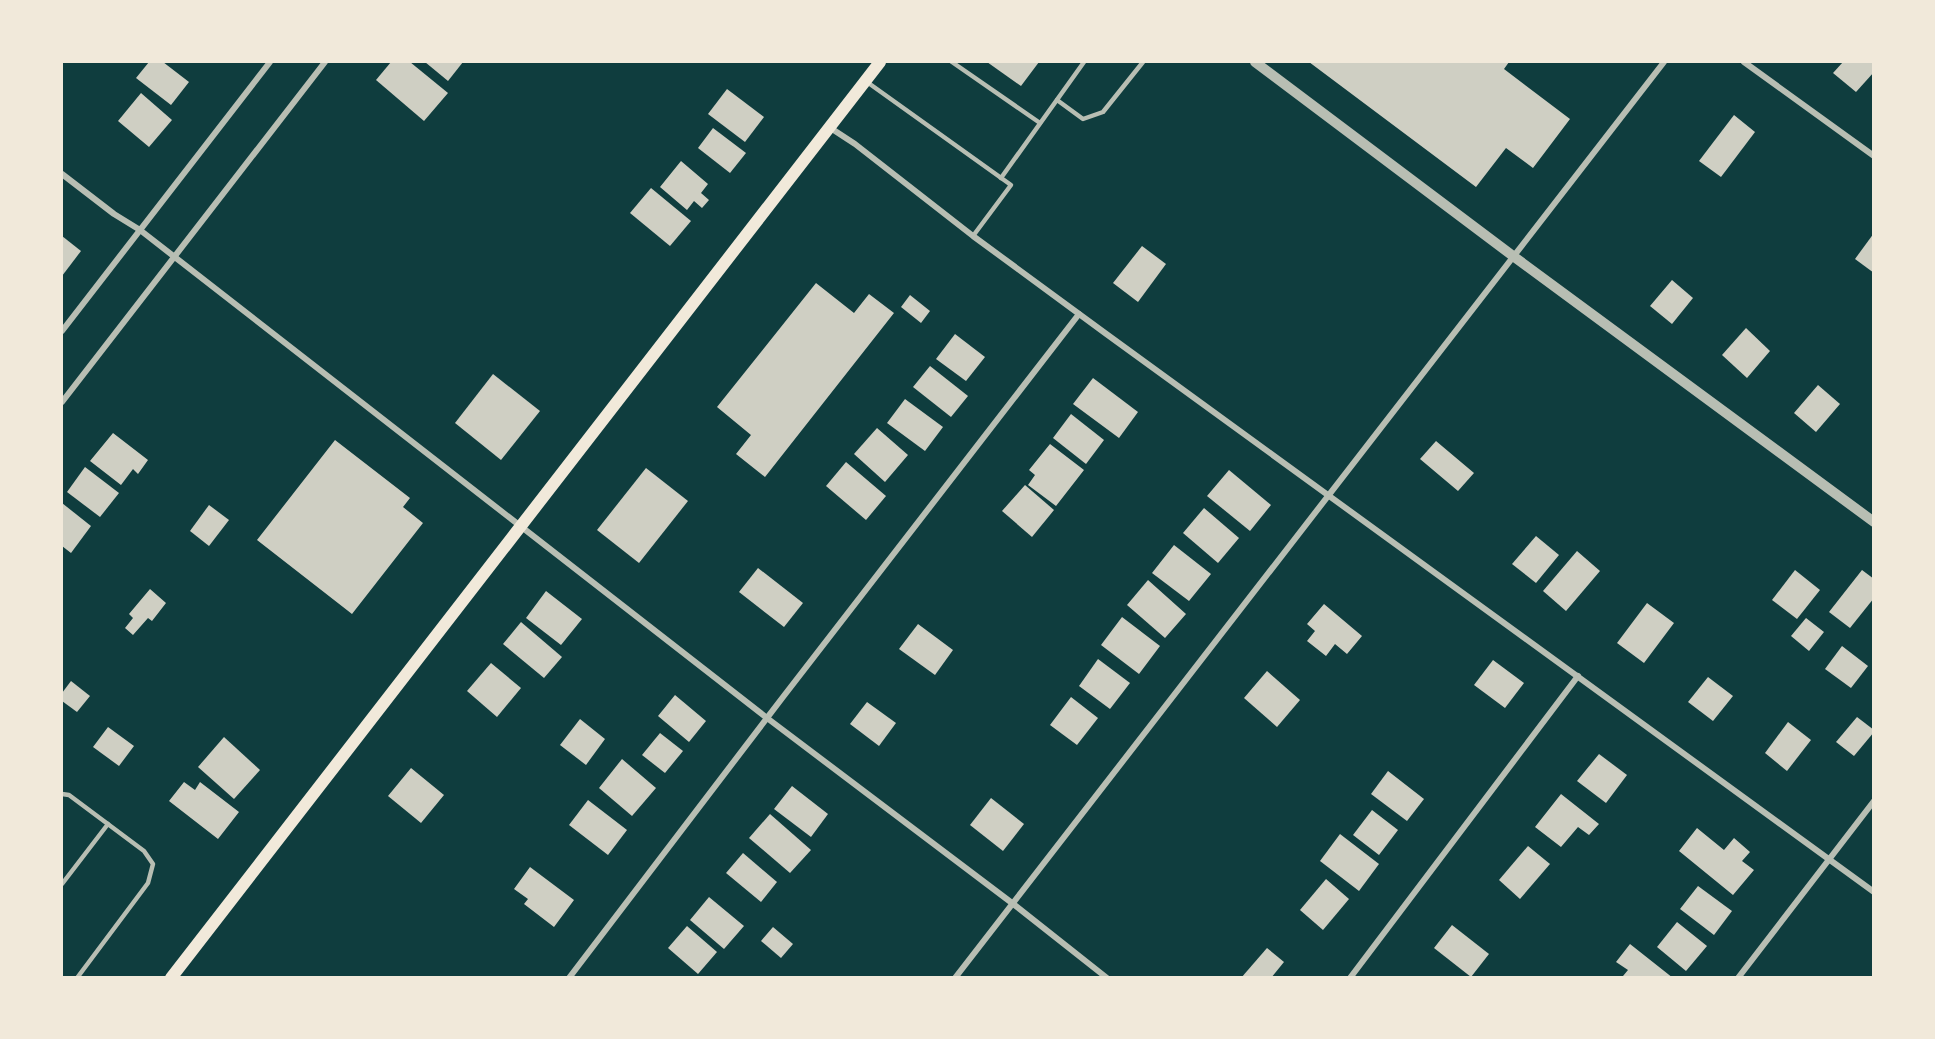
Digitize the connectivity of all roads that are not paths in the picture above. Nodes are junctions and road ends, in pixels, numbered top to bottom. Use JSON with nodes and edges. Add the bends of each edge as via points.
{"nodes":[{"id":1,"x":270,"y":62,"type":"edge"},
{"id":2,"x":325,"y":62,"type":"edge"},
{"id":3,"x":880,"y":62,"type":"edge"},
{"id":4,"x":952,"y":62,"type":"edge"},
{"id":5,"x":1084,"y":62,"type":"edge"},
{"id":6,"x":1143,"y":62,"type":"edge"},
{"id":7,"x":1255,"y":62,"type":"edge"},
{"id":8,"x":1664,"y":62,"type":"edge"},
{"id":9,"x":1744,"y":62,"type":"edge"},
{"id":10,"x":865,"y":80,"type":"junction"},
{"id":11,"x":1057,"y":100,"type":"junction"},
{"id":12,"x":1040,"y":123,"type":"junction"},
{"id":13,"x":829,"y":127,"type":"junction"},
{"id":14,"x":1874,"y":156,"type":"edge"},
{"id":15,"x":62,"y":174,"type":"edge"},
{"id":16,"x":1002,"y":178,"type":"junction"},
{"id":17,"x":140,"y":230,"type":"junction"},
{"id":18,"x":973,"y":236,"type":"junction"},
{"id":19,"x":1513,"y":256,"type":"junction"},
{"id":20,"x":174,"y":257,"type":"junction"},
{"id":21,"x":1079,"y":314,"type":"junction"},
{"id":22,"x":62,"y":332,"type":"edge"},
{"id":23,"x":62,"y":402,"type":"edge"},
{"id":24,"x":1328,"y":495,"type":"junction"},
{"id":25,"x":1874,"y":522,"type":"edge"},
{"id":26,"x":521,"y":525,"type":"junction"},
{"id":27,"x":1578,"y":676,"type":"junction"},
{"id":28,"x":767,"y":718,"type":"junction"},
{"id":29,"x":62,"y":794,"type":"edge"},
{"id":30,"x":1874,"y":801,"type":"edge"},
{"id":31,"x":108,"y":824,"type":"junction"},
{"id":32,"x":1829,"y":859,"type":"junction"},
{"id":33,"x":62,"y":884,"type":"edge"},
{"id":34,"x":1874,"y":892,"type":"edge"},
{"id":35,"x":1012,"y":903,"type":"junction"},
{"id":36,"x":77,"y":978,"type":"edge"},
{"id":37,"x":171,"y":978,"type":"edge"},
{"id":38,"x":569,"y":978,"type":"edge"},
{"id":39,"x":955,"y":978,"type":"edge"},
{"id":40,"x":1107,"y":978,"type":"edge"},
{"id":41,"x":1350,"y":978,"type":"edge"},
{"id":42,"x":1738,"y":978,"type":"edge"}],
"edges":[{"from":1,"to":17,"type":"street"},
{"from":2,"to":20,"type":"street"},
{"from":3,"to":10,"type":"main road"},
{"from":4,"to":12,"type":"lane"},
{"from":5,"to":11,"type":"lane"},
{"from":6,"to":11,"type":"lane","via":[[1103,112],[1083,119]]},
{"from":7,"to":19,"type":"street"},
{"from":8,"to":19,"type":"street"},
{"from":9,"to":14,"type":"street"},
{"from":10,"to":13,"type":"main road"},
{"from":10,"to":16,"type":"lane"},
{"from":11,"to":12,"type":"lane"},
{"from":12,"to":16,"type":"lane"},
{"from":13,"to":18,"type":"street"},
{"from":13,"to":26,"type":"main road"},
{"from":15,"to":17,"type":"street"},
{"from":16,"to":18,"type":"lane","via":[[1011,185]]},
{"from":17,"to":20,"type":"street"},
{"from":17,"to":22,"type":"street"},
{"from":18,"to":21,"type":"street"},
{"from":19,"to":24,"type":"street"},
{"from":19,"to":25,"type":"street"},
{"from":20,"to":23,"type":"street"},
{"from":20,"to":26,"type":"street"},
{"from":21,"to":24,"type":"street"},
{"from":21,"to":28,"type":"street"},
{"from":24,"to":27,"type":"street"},
{"from":24,"to":35,"type":"street"},
{"from":26,"to":28,"type":"street"},
{"from":26,"to":37,"type":"main road"},
{"from":27,"to":32,"type":"street"},
{"from":27,"to":41,"type":"street"},
{"from":28,"to":35,"type":"street"},
{"from":28,"to":38,"type":"street"},
{"from":29,"to":31,"type":"lane"},
{"from":30,"to":32,"type":"street"},
{"from":31,"to":33,"type":"lane"},
{"from":31,"to":36,"type":"lane","via":[[144,851],[153,864],[148,883]]},
{"from":32,"to":34,"type":"street"},
{"from":32,"to":42,"type":"street"},
{"from":35,"to":39,"type":"street"},
{"from":35,"to":40,"type":"street"}]}
